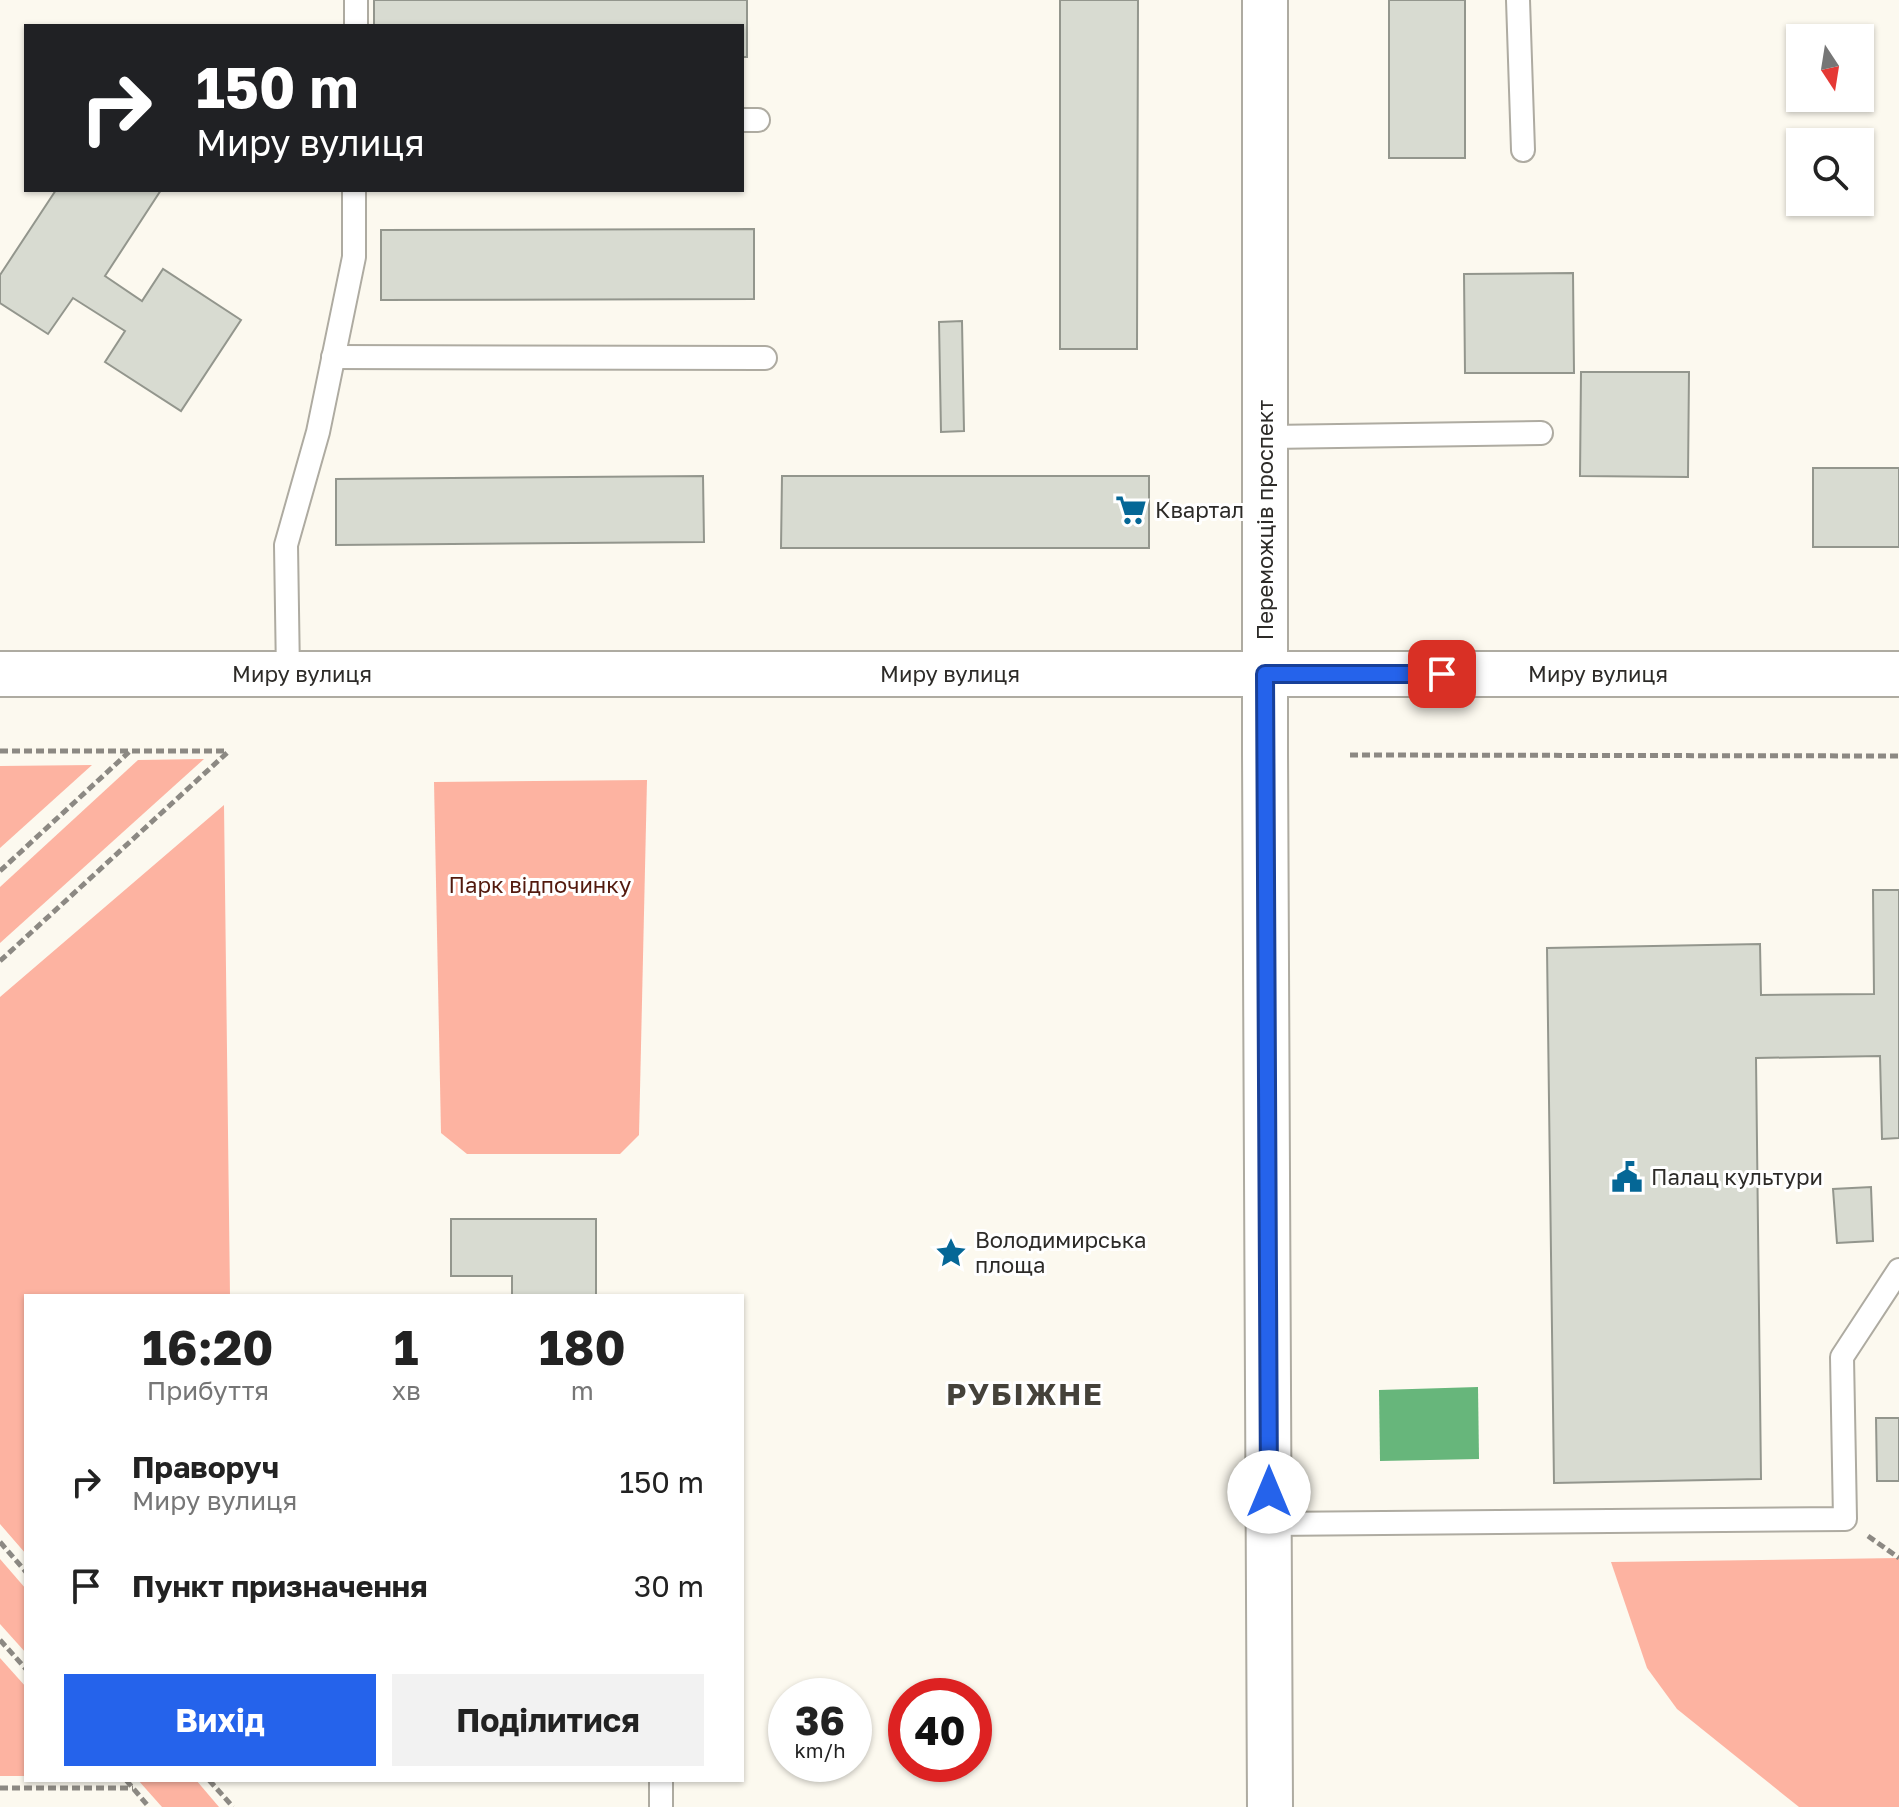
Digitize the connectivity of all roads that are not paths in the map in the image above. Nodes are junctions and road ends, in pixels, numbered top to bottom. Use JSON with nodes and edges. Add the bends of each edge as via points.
{"nodes":[{"id":1,"x":356,"y":0,"type":"edge"},
{"id":2,"x":1265,"y":0,"type":"edge"},
{"id":3,"x":1518,"y":0,"type":"edge"},
{"id":4,"x":356,"y":24,"type":"edge"},
{"id":5,"x":1523,"y":150,"type":"dead end"},
{"id":6,"x":354,"y":192,"type":"edge"},
{"id":7,"x":333,"y":357,"type":"junction"},
{"id":8,"x":765,"y":358,"type":"dead end"},
{"id":9,"x":1541,"y":433,"type":"dead end"},
{"id":10,"x":1266,"y":437,"type":"junction"},
{"id":11,"x":0,"y":674,"type":"edge"},
{"id":12,"x":288,"y":674,"type":"junction"},
{"id":13,"x":1265,"y":674,"type":"junction"},
{"id":14,"x":1899,"y":674,"type":"edge"},
{"id":15,"x":1899,"y":1270,"type":"edge"},
{"id":16,"x":1269,"y":1524,"type":"junction"},
{"id":17,"x":661,"y":1782,"type":"edge"},
{"id":18,"x":661,"y":1807,"type":"edge"},
{"id":19,"x":1270,"y":1807,"type":"edge"}],
"edges":[{"from":1,"to":4,"type":"lane"},
{"from":2,"to":10,"type":"street","name":"Переможців проспект"},
{"from":3,"to":5,"type":"lane"},
{"from":6,"to":7,"type":"lane","via":[[354,257]]},
{"from":7,"to":8,"type":"lane"},
{"from":7,"to":12,"type":"lane","via":[[286,545]]},
{"from":9,"to":10,"type":"lane"},
{"from":10,"to":13,"type":"street","name":"Переможців проспект"},
{"from":11,"to":12,"type":"street","name":"Миру вулиця"},
{"from":12,"to":13,"type":"street","name":"Миру вулиця"},
{"from":13,"to":14,"type":"street","name":"Миру вулиця"},
{"from":13,"to":16,"type":"street","name":"Переможців проспект"},
{"from":15,"to":16,"type":"lane","via":[[1842,1357],[1845,1519]]},
{"from":16,"to":19,"type":"street","name":"Переможців проспект"},
{"from":17,"to":18,"type":"lane"}]}
